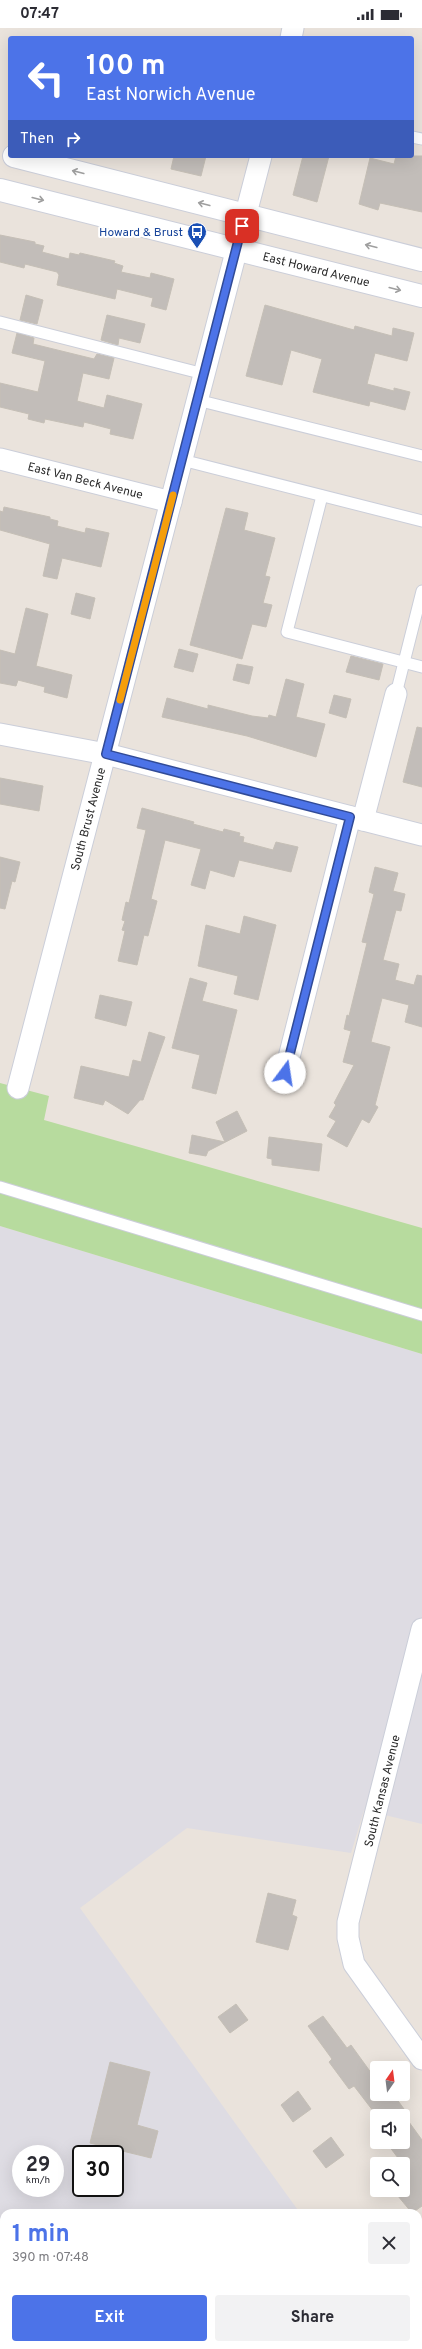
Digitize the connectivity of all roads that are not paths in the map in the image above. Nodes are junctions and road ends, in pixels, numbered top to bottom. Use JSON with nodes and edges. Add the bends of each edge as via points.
{"nodes":[{"id":1,"x":22,"y":158,"type":"edge"},
{"id":2,"x":260,"y":158,"type":"edge"},
{"id":3,"x":0,"y":190,"type":"edge"},
{"id":4,"x":245,"y":215,"type":"junction"},
{"id":5,"x":236,"y":249,"type":"junction"},
{"id":6,"x":422,"y":260,"type":"edge"},
{"id":7,"x":422,"y":296,"type":"edge"},
{"id":8,"x":0,"y":322,"type":"edge"},
{"id":9,"x":204,"y":374,"type":"junction"},
{"id":10,"x":197,"y":400,"type":"junction"},
{"id":11,"x":422,"y":456,"type":"edge"},
{"id":12,"x":0,"y":459,"type":"edge"},
{"id":13,"x":182,"y":460,"type":"junction"},
{"id":14,"x":322,"y":496,"type":"junction"},
{"id":15,"x":171,"y":502,"type":"junction"},
{"id":16,"x":422,"y":521,"type":"edge"},
{"id":17,"x":422,"y":591,"type":"edge"},
{"id":18,"x":404,"y":662,"type":"junction"},
{"id":19,"x":422,"y":667,"type":"edge"},
{"id":20,"x":396,"y":694,"type":"joint"},
{"id":21,"x":0,"y":734,"type":"edge"},
{"id":22,"x":106,"y":754,"type":"junction"},
{"id":23,"x":356,"y":819,"type":"junction"},
{"id":24,"x":422,"y":835,"type":"edge"},
{"id":25,"x":285,"y":1073,"type":"dead end"},
{"id":26,"x":18,"y":1088,"type":"dead end"},
{"id":27,"x":0,"y":1187,"type":"edge"},
{"id":28,"x":422,"y":1315,"type":"edge"},
{"id":29,"x":422,"y":1629,"type":"edge"},
{"id":30,"x":422,"y":2058,"type":"edge"}],
"edges":[{"from":4,"to":1,"type":"main road","one_way":true},
{"from":2,"to":4,"type":"street","name":"South Brust Avenue"},
{"from":3,"to":5,"type":"main road","name":"East Howard Avenue","one_way":true},
{"from":4,"to":5,"type":"street","name":"South Brust Avenue"},
{"from":6,"to":4,"type":"main road","one_way":true},
{"from":5,"to":7,"type":"main road","name":"East Howard Avenue","one_way":true},
{"from":5,"to":9,"type":"street","name":"South Brust Avenue"},
{"from":8,"to":9,"type":"lane"},
{"from":9,"to":10,"type":"street","name":"South Brust Avenue"},
{"from":10,"to":11,"type":"lane"},
{"from":10,"to":13,"type":"street","name":"South Brust Avenue"},
{"from":12,"to":15,"type":"street","name":"East Van Beck Avenue"},
{"from":13,"to":14,"type":"lane"},
{"from":13,"to":15,"type":"street","name":"South Brust Avenue"},
{"from":14,"to":16,"type":"lane"},
{"from":14,"to":18,"type":"lane","via":[[287,632]]},
{"from":15,"to":22,"type":"street","name":"South Brust Avenue"},
{"from":17,"to":18,"type":"lane"},
{"from":18,"to":19,"type":"lane"},
{"from":18,"to":20,"type":"lane"},
{"from":20,"to":23,"type":"street"},
{"from":21,"to":22,"type":"street"},
{"from":22,"to":23,"type":"street"},
{"from":22,"to":26,"type":"street","name":"South Brust Avenue"},
{"from":23,"to":24,"type":"street"},
{"from":23,"to":25,"type":"street"},
{"from":27,"to":28,"type":"lane"},
{"from":29,"to":30,"type":"street","name":"South Kansas Avenue","via":[[348,1922],[348,1938],[354,1964]]}]}
